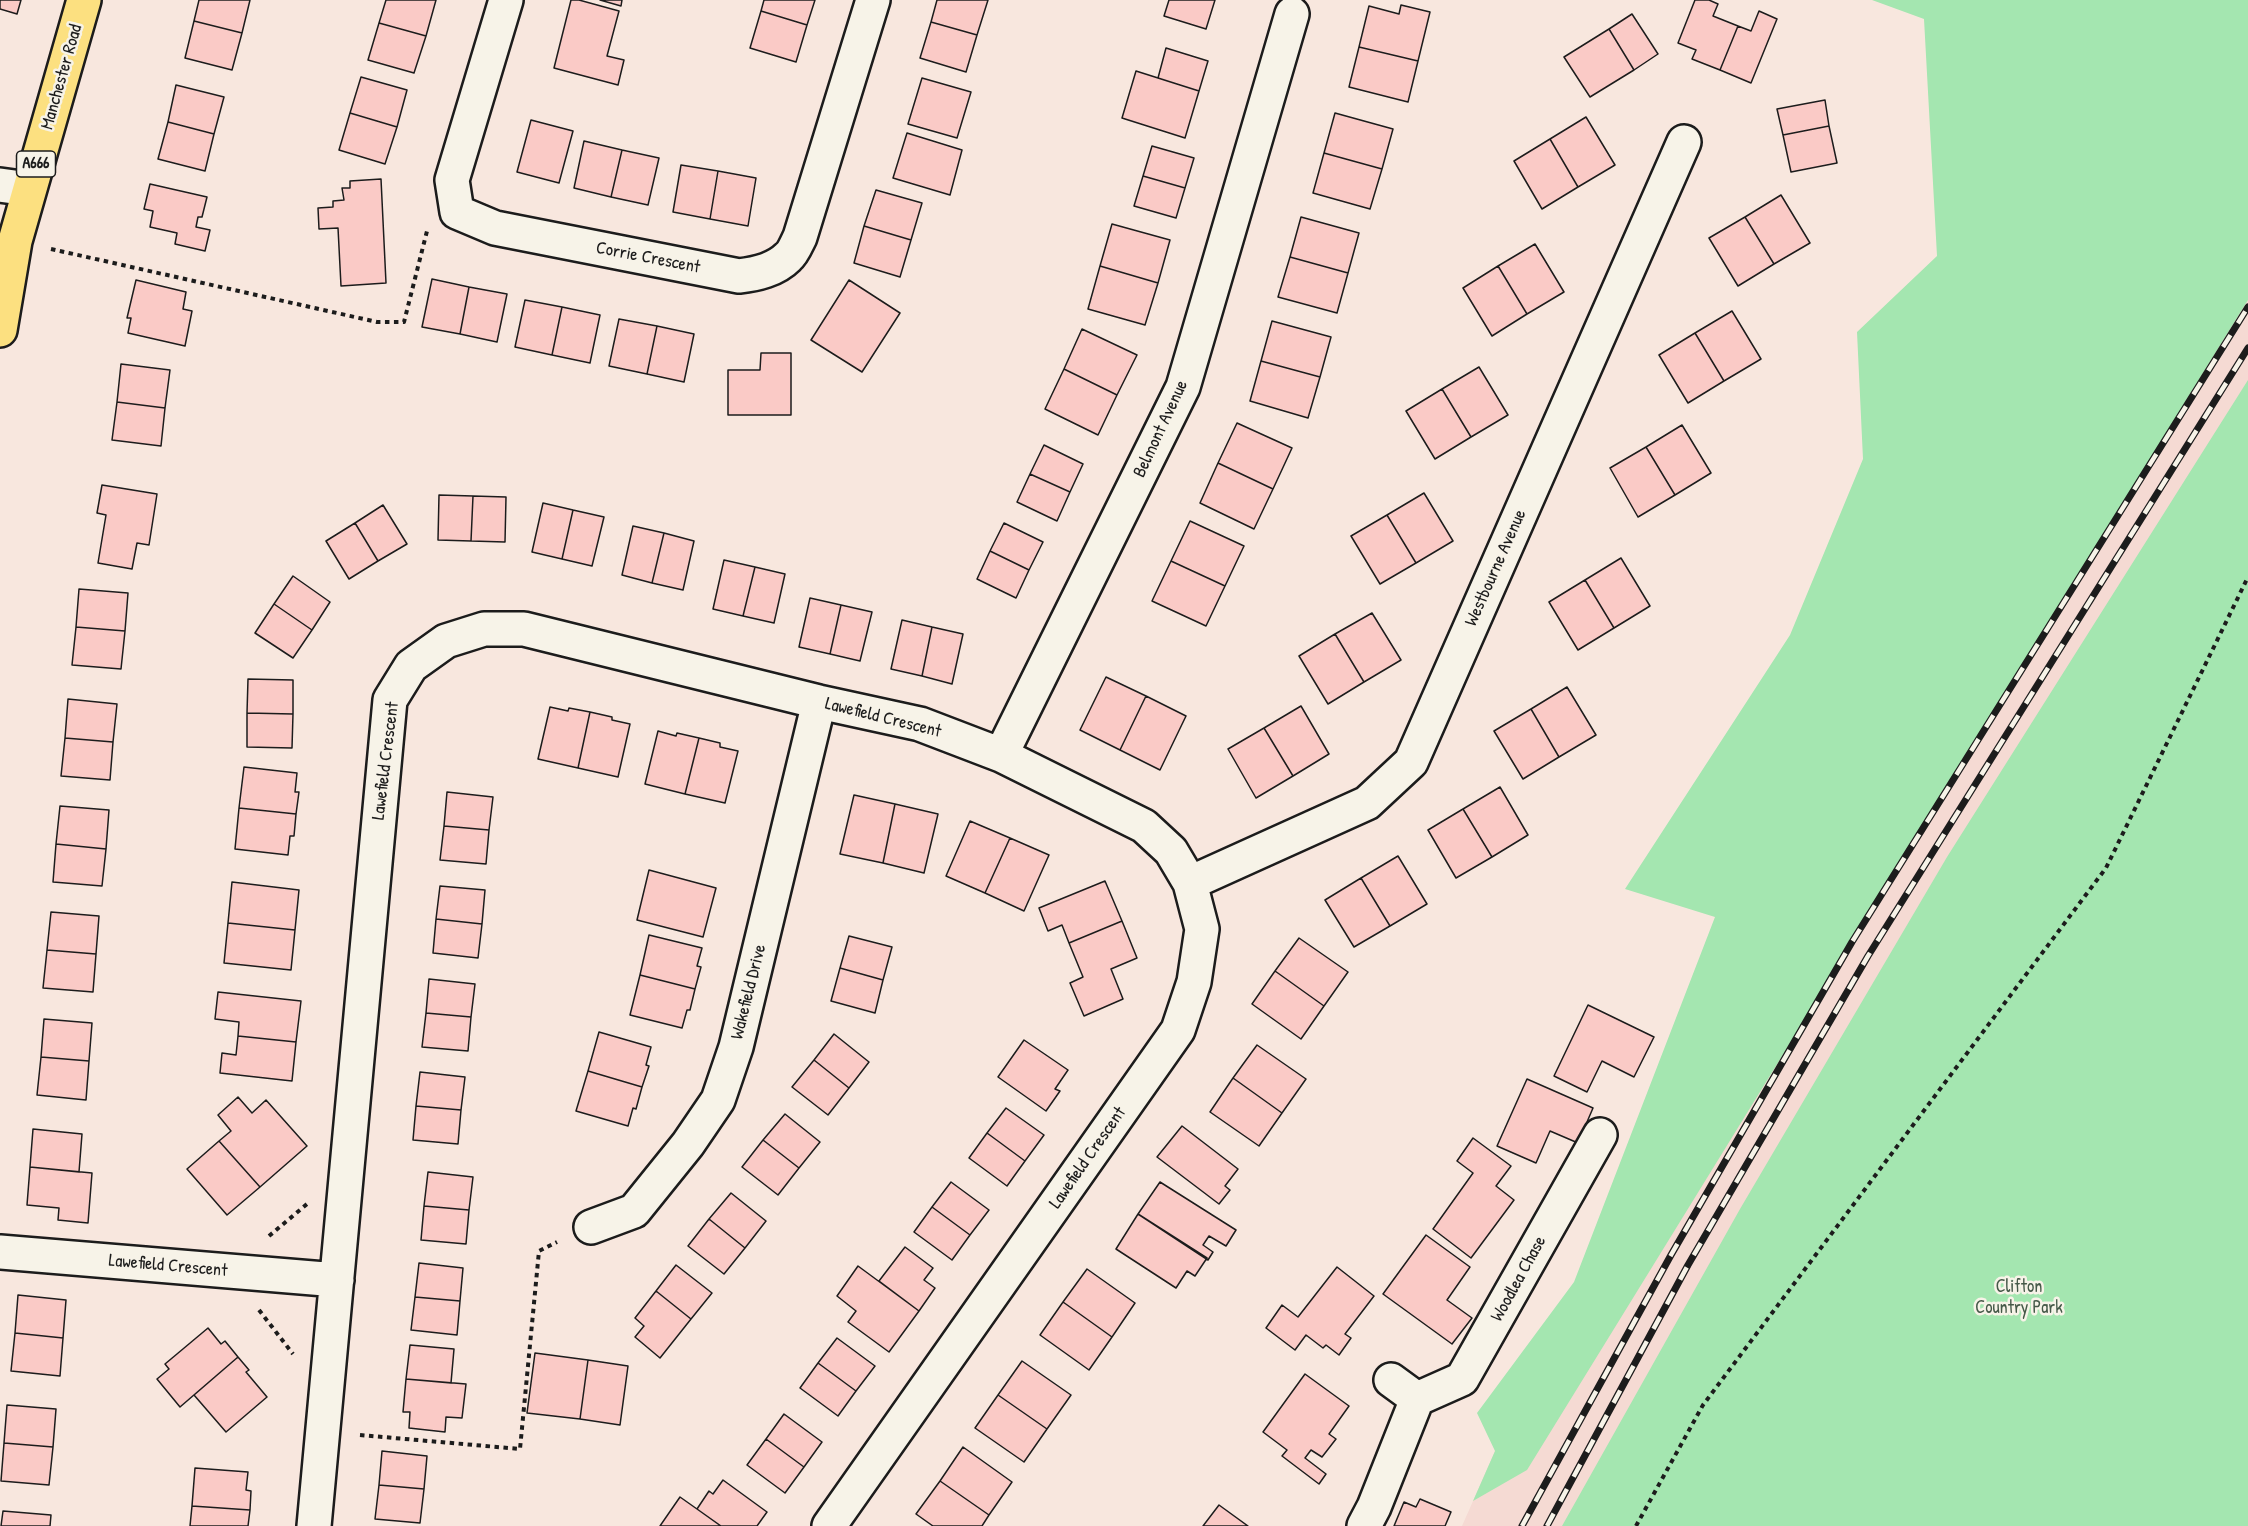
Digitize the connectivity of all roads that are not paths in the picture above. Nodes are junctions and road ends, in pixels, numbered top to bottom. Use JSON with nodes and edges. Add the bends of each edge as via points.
{"nodes":[{"id":1,"x":84,"y":0,"type":"edge"},
{"id":2,"x":506,"y":0,"type":"edge"},
{"id":3,"x":873,"y":0,"type":"edge"},
{"id":4,"x":1297,"y":7,"type":"edge"},
{"id":5,"x":1684,"y":142,"type":"dead end"},
{"id":6,"x":14,"y":187,"type":"edge"},
{"id":7,"x":0,"y":330,"type":"edge"},
{"id":8,"x":819,"y":702,"type":"junction"},
{"id":9,"x":1001,"y":755,"type":"junction"},
{"id":10,"x":1190,"y":883,"type":"junction"},
{"id":11,"x":1600,"y":1135,"type":"dead end"},
{"id":12,"x":591,"y":1227,"type":"road end"},
{"id":13,"x":0,"y":1252,"type":"edge"},
{"id":14,"x":337,"y":1280,"type":"junction"},
{"id":15,"x":1391,"y":1380,"type":"dead end"},
{"id":16,"x":1417,"y":1399,"type":"junction"},
{"id":17,"x":314,"y":1526,"type":"edge"},
{"id":18,"x":829,"y":1526,"type":"edge"},
{"id":19,"x":1364,"y":1526,"type":"edge"}],
"edges":[{"from":1,"to":6,"type":"main road","name":"Manchester Road","number":"A666"},
{"from":2,"to":3,"type":"street","name":"Corrie Crescent","via":[[452,180],[457,212],[495,228],[739,276],[756,274],[789,257],[800,237]]},
{"from":4,"to":9,"type":"street","name":"Belmont Avenue","via":[[1183,387]]},
{"from":5,"to":10,"type":"street","name":"Westbourne Avenue","via":[[1411,762],[1367,803]]},
{"from":6,"to":7,"type":"main road","name":"Manchester Road","number":"A666","via":[[15,241]]},
{"from":8,"to":9,"type":"street","name":"Lawefield Crescent","via":[[920,724]]},
{"from":8,"to":12,"type":"street","name":"Wakefield Drive","via":[[736,1047],[718,1100],[634,1211]]},
{"from":8,"to":14,"type":"street","name":"Lawefield Crescent","via":[[524,630],[484,629],[446,641],[411,666],[390,700]]},
{"from":9,"to":10,"type":"street","name":"Lawefield Crescent","via":[[1144,826],[1171,851]]},
{"from":10,"to":18,"type":"street","name":"Lawefield Crescent","via":[[1202,929],[1194,981],[1178,1030]]},
{"from":11,"to":16,"type":"street","name":"Woodlea Chase","via":[[1462,1379]]},
{"from":13,"to":14,"type":"street","name":"Lawefield Crescent"},
{"from":14,"to":17,"type":"street","name":"Lawefield Crescent"},
{"from":15,"to":16,"type":"street"},
{"from":16,"to":19,"type":"street"}]}
